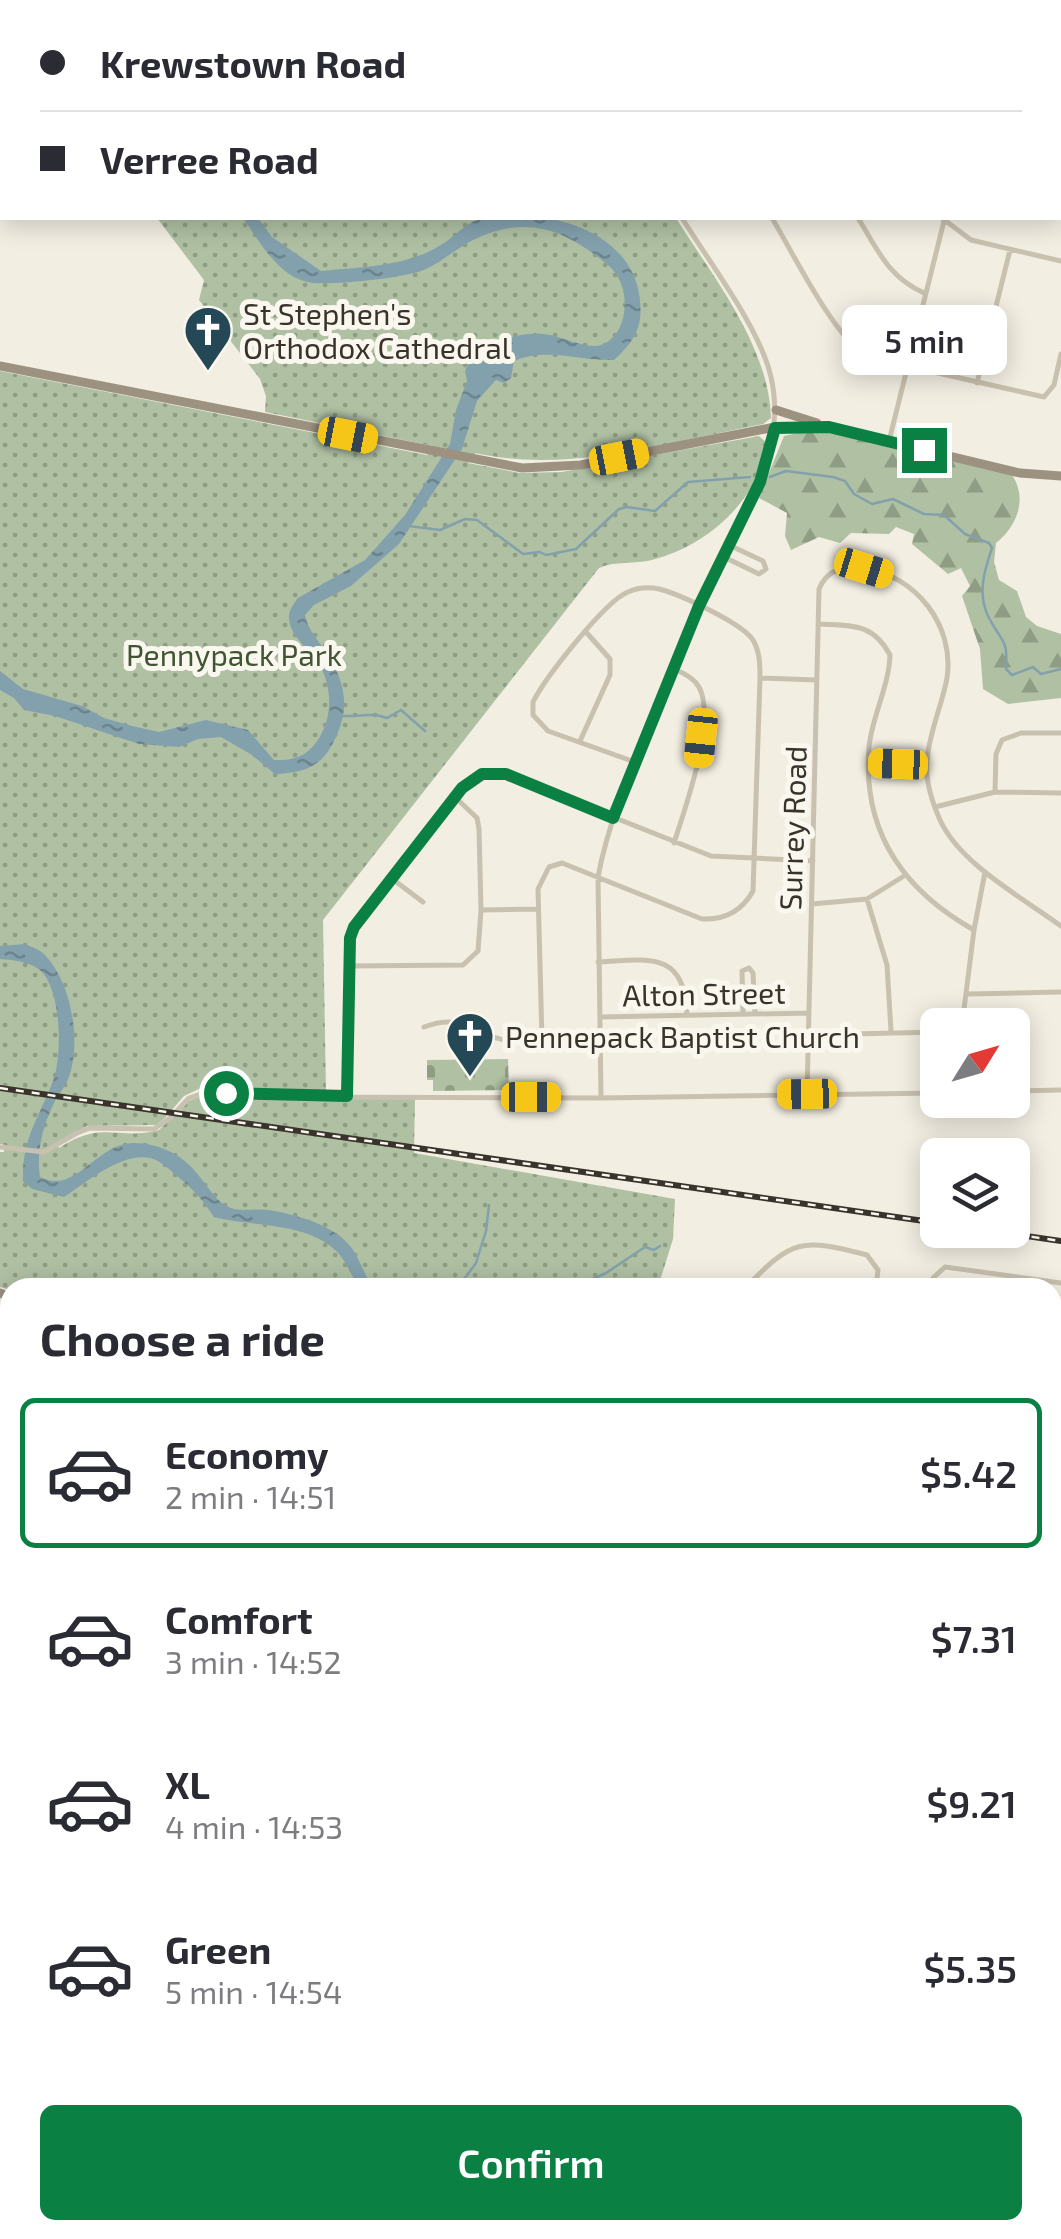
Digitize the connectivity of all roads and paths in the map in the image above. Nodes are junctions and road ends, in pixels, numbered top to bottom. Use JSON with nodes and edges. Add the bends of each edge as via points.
{"nodes":[{"id":1,"x":683,"y":220,"type":"edge"},
{"id":2,"x":773,"y":220,"type":"edge"},
{"id":3,"x":859,"y":220,"type":"edge"},
{"id":4,"x":943,"y":220,"type":"edge"},
{"id":5,"x":944,"y":220,"type":"edge"},
{"id":6,"x":1010,"y":250,"type":"junction"},
{"id":7,"x":1061,"y":261,"type":"edge"},
{"id":8,"x":924,"y":293,"type":"junction"},
{"id":9,"x":1061,"y":354,"type":"edge"},
{"id":10,"x":0,"y":366,"type":"edge"},
{"id":11,"x":906,"y":369,"type":"junction"},
{"id":12,"x":977,"y":384,"type":"junction"},
{"id":13,"x":776,"y":410,"type":"junction"},
{"id":14,"x":829,"y":427,"type":"junction"},
{"id":15,"x":775,"y":428,"type":"junction"},
{"id":16,"x":889,"y":442,"type":"junction"},
{"id":17,"x":1061,"y":476,"type":"edge"},
{"id":18,"x":729,"y":545,"type":"junction"},
{"id":19,"x":724,"y":557,"type":"junction"},
{"id":20,"x":699,"y":606,"type":"junction"},
{"id":21,"x":820,"y":624,"type":"junction"},
{"id":22,"x":586,"y":632,"type":"junction"},
{"id":23,"x":674,"y":668,"type":"junction"},
{"id":24,"x":760,"y":678,"type":"junction"},
{"id":25,"x":816,"y":680,"type":"junction"},
{"id":26,"x":1061,"y":733,"type":"edge"},
{"id":27,"x":580,"y":741,"type":"junction"},
{"id":28,"x":634,"y":762,"type":"junction"},
{"id":29,"x":870,"y":763,"type":"junction"},
{"id":30,"x":926,"y":765,"type":"junction"},
{"id":31,"x":996,"y":792,"type":"junction"},
{"id":32,"x":1061,"y":793,"type":"edge"},
{"id":33,"x":455,"y":797,"type":"junction"},
{"id":34,"x":935,"y":806,"type":"junction"},
{"id":35,"x":613,"y":818,"type":"junction"},
{"id":36,"x":674,"y":843,"type":"junction"},
{"id":37,"x":755,"y":860,"type":"junction"},
{"id":38,"x":813,"y":860,"type":"junction"},
{"id":39,"x":986,"y":872,"type":"junction"},
{"id":40,"x":904,"y":876,"type":"junction"},
{"id":41,"x":598,"y":877,"type":"junction"},
{"id":42,"x":391,"y":878,"type":"junction"},
{"id":43,"x":867,"y":899,"type":"junction"},
{"id":44,"x":423,"y":902,"type":"dead end"},
{"id":45,"x":812,"y":904,"type":"junction"},
{"id":46,"x":539,"y":909,"type":"junction"},
{"id":47,"x":481,"y":910,"type":"junction"},
{"id":48,"x":1061,"y":926,"type":"edge"},
{"id":49,"x":974,"y":930,"type":"junction"},
{"id":50,"x":598,"y":962,"type":"junction"},
{"id":51,"x":348,"y":966,"type":"junction"},
{"id":52,"x":1061,"y":992,"type":"edge"},
{"id":53,"x":968,"y":994,"type":"junction"},
{"id":54,"x":965,"y":1008,"type":"edge"},
{"id":55,"x":809,"y":1013,"type":"junction"},
{"id":56,"x":686,"y":1014,"type":"junction"},
{"id":57,"x":743,"y":1014,"type":"junction"},
{"id":58,"x":755,"y":1014,"type":"junction"},
{"id":59,"x":600,"y":1018,"type":"junction"},
{"id":60,"x":424,"y":1027,"type":"dead end"},
{"id":61,"x":891,"y":1031,"type":"junction"},
{"id":62,"x":920,"y":1032,"type":"edge"},
{"id":63,"x":810,"y":1035,"type":"junction"},
{"id":64,"x":599,"y":1039,"type":"junction"},
{"id":65,"x":542,"y":1040,"type":"junction"},
{"id":66,"x":1061,"y":1090,"type":"edge"},
{"id":67,"x":1030,"y":1091,"type":"edge"},
{"id":68,"x":920,"y":1093,"type":"edge"},
{"id":69,"x":807,"y":1094,"type":"junction"},
{"id":70,"x":347,"y":1096,"type":"junction"},
{"id":71,"x":601,"y":1098,"type":"junction"},
{"id":72,"x":0,"y":1147,"type":"edge"},
{"id":73,"x":756,"y":1278,"type":"edge"},
{"id":74,"x":877,"y":1278,"type":"edge"},
{"id":75,"x":933,"y":1278,"type":"edge"},
{"id":76,"x":1025,"y":1278,"type":"edge"}],
"edges":[{"from":1,"to":13,"type":"street","via":[[760,345]]},
{"from":2,"to":11,"type":"street","via":[[858,352]]},
{"from":3,"to":8,"type":"street","via":[[891,272]]},
{"from":4,"to":8,"type":"street"},
{"from":5,"to":6,"type":"street","via":[[972,240]]},
{"from":6,"to":7,"type":"street"},
{"from":6,"to":12,"type":"street"},
{"from":8,"to":11,"type":"street"},
{"from":9,"to":12,"type":"street","via":[[1044,398]]},
{"from":10,"to":15,"type":"main road","via":[[522,468],[560,468]]},
{"from":11,"to":12,"type":"street"},
{"from":11,"to":16,"type":"street"},
{"from":13,"to":14,"type":"main road"},
{"from":13,"to":15,"type":"street"},
{"from":14,"to":15,"type":"main road"},
{"from":14,"to":16,"type":"main road"},
{"from":15,"to":18,"type":"street","via":[[762,475]]},
{"from":16,"to":17,"type":"main road","via":[[1020,473]]},
{"from":18,"to":19,"type":"street"},
{"from":18,"to":19,"type":"street","via":[[766,569],[759,574]]},
{"from":19,"to":20,"type":"street"},
{"from":20,"to":22,"type":"street","via":[[661,590],[632,590],[612,601]]},
{"from":20,"to":23,"type":"street"},
{"from":20,"to":24,"type":"street","via":[[748,634],[760,657]]},
{"from":21,"to":25,"type":"street","name":"Surrey Road"},
{"from":21,"to":29,"type":"street","via":[[867,630],[890,656]]},
{"from":21,"to":30,"type":"street","name":"Surrey Road","via":[[824,578],[834,570],[864,568],[902,581],[936,617],[947,680]]},
{"from":22,"to":27,"type":"street","via":[[610,659],[610,675]]},
{"from":22,"to":27,"type":"street","via":[[532,708],[548,731]]},
{"from":23,"to":28,"type":"street"},
{"from":23,"to":36,"type":"street","via":[[697,684],[703,703],[698,767]]},
{"from":24,"to":25,"type":"street"},
{"from":24,"to":37,"type":"street"},
{"from":25,"to":38,"type":"street","name":"Surrey Road"},
{"from":26,"to":31,"type":"street","via":[[1002,740]]},
{"from":27,"to":28,"type":"street"},
{"from":28,"to":35,"type":"street"},
{"from":29,"to":30,"type":"street"},
{"from":29,"to":40,"type":"street","via":[[877,820]]},
{"from":30,"to":34,"type":"street"},
{"from":31,"to":32,"type":"street"},
{"from":31,"to":34,"type":"street"},
{"from":33,"to":35,"type":"street","via":[[471,779],[492,772]]},
{"from":33,"to":42,"type":"street"},
{"from":33,"to":47,"type":"street","via":[[477,818]]},
{"from":34,"to":39,"type":"street","via":[[950,835]]},
{"from":35,"to":36,"type":"street"},
{"from":35,"to":41,"type":"street"},
{"from":36,"to":37,"type":"street","via":[[711,856]]},
{"from":37,"to":38,"type":"street"},
{"from":37,"to":41,"type":"street","via":[[747,901],[714,920]]},
{"from":38,"to":45,"type":"street","name":"Surrey Road"},
{"from":39,"to":48,"type":"street"},
{"from":39,"to":49,"type":"street"},
{"from":40,"to":43,"type":"street"},
{"from":40,"to":49,"type":"street"},
{"from":41,"to":46,"type":"street","via":[[562,863],[546,870]]},
{"from":41,"to":50,"type":"street"},
{"from":42,"to":44,"type":"street"},
{"from":42,"to":51,"type":"street","via":[[354,927]]},
{"from":43,"to":45,"type":"street"},
{"from":43,"to":61,"type":"street","via":[[887,965]]},
{"from":45,"to":55,"type":"street","name":"Surrey Road"},
{"from":46,"to":47,"type":"street"},
{"from":46,"to":65,"type":"street"},
{"from":47,"to":51,"type":"street","via":[[478,951],[463,965]]},
{"from":49,"to":53,"type":"street"},
{"from":50,"to":56,"type":"street","via":[[640,959],[673,969],[686,987]]},
{"from":50,"to":59,"type":"street"},
{"from":51,"to":70,"type":"street"},
{"from":52,"to":53,"type":"street"},
{"from":53,"to":54,"type":"street"},
{"from":55,"to":58,"type":"street","name":"Alton Street"},
{"from":55,"to":63,"type":"street","name":"Surrey Road"},
{"from":56,"to":57,"type":"street","name":"Alton Street"},
{"from":56,"to":59,"type":"street","name":"Alton Street"},
{"from":57,"to":58,"type":"street","name":"Alton Street"},
{"from":57,"to":58,"type":"street","via":[[742,974],[749,968]]},
{"from":59,"to":64,"type":"street"},
{"from":60,"to":65,"type":"street","name":"Alton Street","via":[[457,1023],[506,1040]]},
{"from":61,"to":62,"type":"street","name":"Alton Street"},
{"from":61,"to":63,"type":"street","name":"Alton Street"},
{"from":63,"to":69,"type":"street","name":"Surrey Road"},
{"from":64,"to":65,"type":"street","name":"Alton Street"},
{"from":64,"to":71,"type":"street"},
{"from":66,"to":67,"type":"street"},
{"from":68,"to":69,"type":"street"},
{"from":69,"to":71,"type":"street"},
{"from":70,"to":71,"type":"street"},
{"from":70,"to":72,"type":"street","via":[[197,1093],[154,1129],[90,1128],[41,1153]]},
{"from":73,"to":74,"type":"street","via":[[791,1246],[865,1255],[875,1262]]},
{"from":75,"to":76,"type":"street","via":[[945,1267]]}]}
